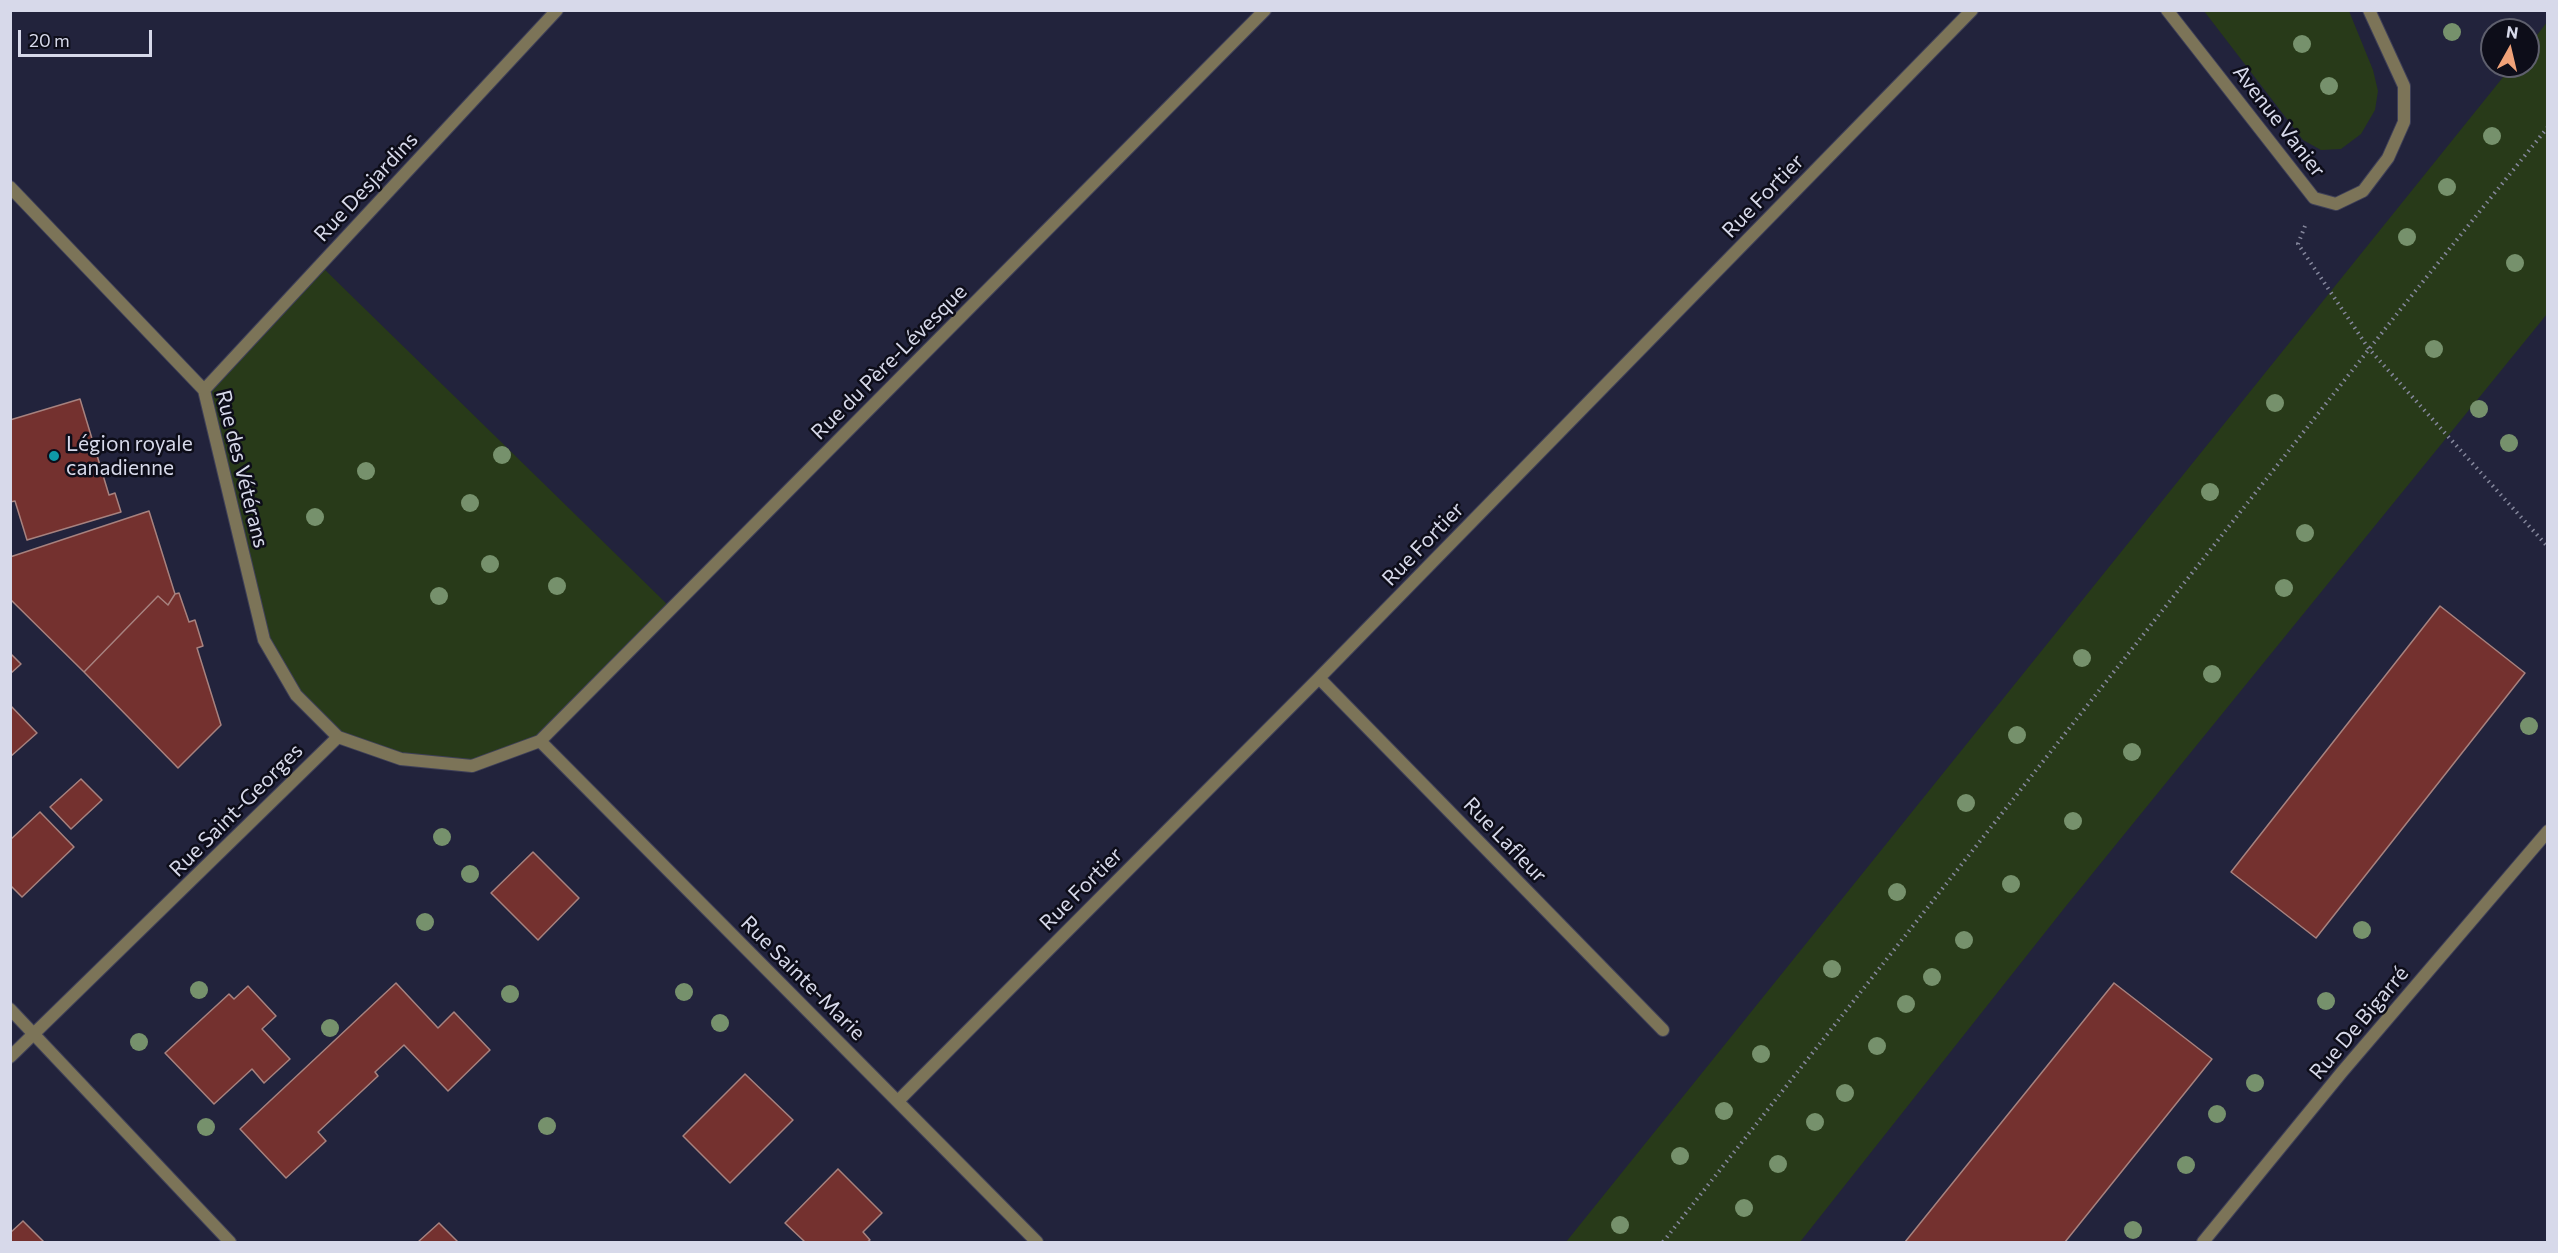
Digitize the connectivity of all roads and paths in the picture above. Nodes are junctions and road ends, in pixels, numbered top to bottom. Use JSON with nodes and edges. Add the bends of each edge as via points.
{"nodes":[{"id":1,"x":557,"y":10,"type":"edge"},
{"id":2,"x":1265,"y":10,"type":"edge"},
{"id":3,"x":1972,"y":10,"type":"edge"},
{"id":4,"x":2168,"y":10,"type":"edge"},
{"id":5,"x":2369,"y":10,"type":"edge"},
{"id":6,"x":2547,"y":127,"type":"edge"},
{"id":7,"x":10,"y":187,"type":"edge"},
{"id":8,"x":2314,"y":198,"type":"junction"},
{"id":9,"x":2369,"y":349,"type":"junction"},
{"id":10,"x":204,"y":390,"type":"junction"},
{"id":11,"x":2547,"y":547,"type":"edge"},
{"id":12,"x":1319,"y":678,"type":"junction"},
{"id":13,"x":338,"y":737,"type":"junction"},
{"id":14,"x":540,"y":741,"type":"junction"},
{"id":15,"x":2547,"y":831,"type":"edge"},
{"id":16,"x":10,"y":1009,"type":"edge"},
{"id":17,"x":1663,"y":1030,"type":"dead end"},
{"id":18,"x":33,"y":1035,"type":"junction"},
{"id":19,"x":10,"y":1057,"type":"edge"},
{"id":20,"x":898,"y":1101,"type":"junction"},
{"id":21,"x":230,"y":1242,"type":"edge"},
{"id":22,"x":1037,"y":1242,"type":"edge"},
{"id":23,"x":1663,"y":1242,"type":"edge"},
{"id":24,"x":2203,"y":1242,"type":"edge"}],
"edges":[{"from":1,"to":10,"type":"street","name":"Rue Desjardins"},
{"from":2,"to":14,"type":"street","name":"Rue du Père-Lévesque"},
{"from":3,"to":12,"type":"street","name":"Rue Fortier"},
{"from":4,"to":8,"type":"street","name":"Avenue Vanier"},
{"from":5,"to":8,"type":"street","name":"Avenue Vanier","via":[[2404,86],[2404,122],[2388,158],[2363,191],[2336,204]]},
{"from":6,"to":9,"type":"path"},
{"from":7,"to":10,"type":"street","name":"Rue des Vétérans"},
{"from":8,"to":9,"type":"path","via":[[2298,244]]},
{"from":9,"to":11,"type":"path"},
{"from":9,"to":23,"type":"path"},
{"from":10,"to":13,"type":"street","name":"Rue des Vétérans","via":[[264,640],[296,695]]},
{"from":12,"to":17,"type":"street","name":"Rue Lafleur"},
{"from":12,"to":20,"type":"street","name":"Rue Fortier"},
{"from":13,"to":14,"type":"street","via":[[401,759],[472,766]]},
{"from":13,"to":18,"type":"street","name":"Rue Saint-Georges"},
{"from":14,"to":20,"type":"street","name":"Rue Sainte-Marie"},
{"from":15,"to":24,"type":"street","name":"Rue De Bigarré"},
{"from":16,"to":18,"type":"street"},
{"from":18,"to":19,"type":"street","name":"Rue Saint-Georges"},
{"from":18,"to":21,"type":"street"},
{"from":20,"to":22,"type":"street","name":"Rue Sainte-Marie"}]}
